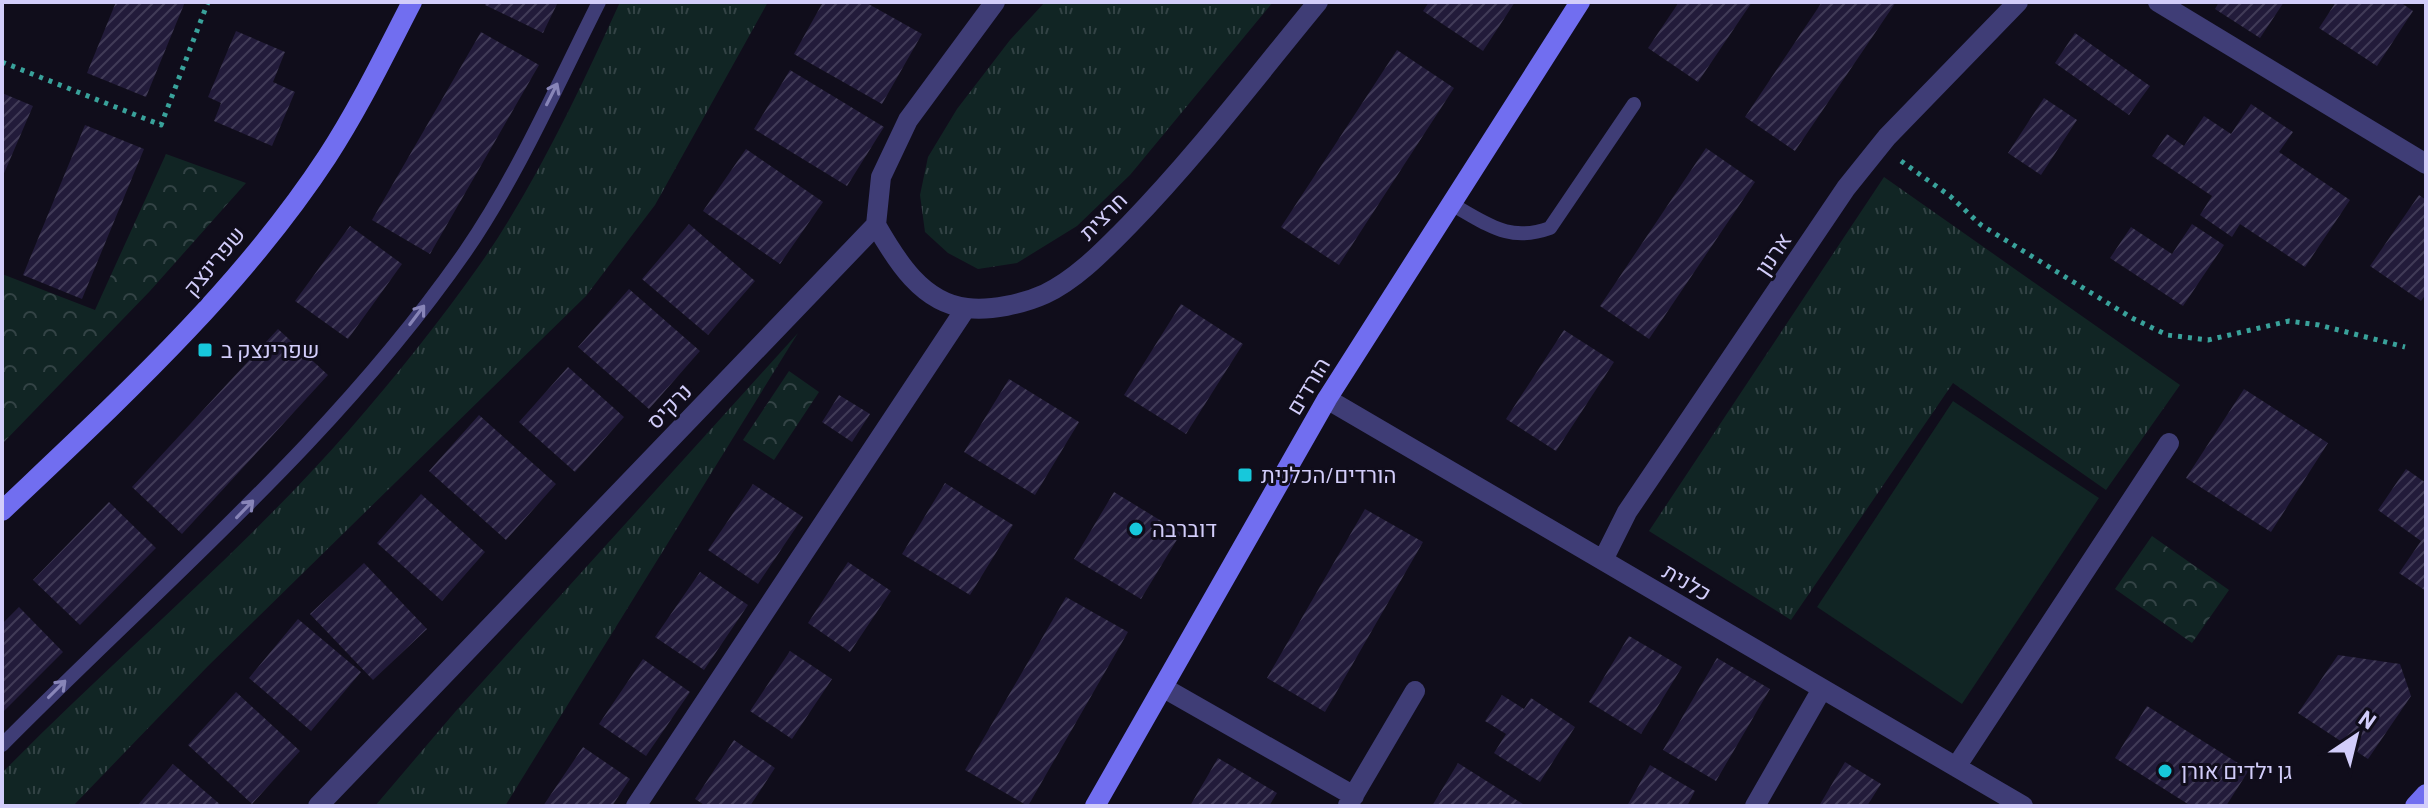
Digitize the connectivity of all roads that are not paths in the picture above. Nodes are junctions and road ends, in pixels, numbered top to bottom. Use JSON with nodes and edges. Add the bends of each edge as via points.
{"nodes":[{"id":1,"x":412,"y":2,"type":"edge"},
{"id":2,"x":599,"y":2,"type":"edge"},
{"id":3,"x":995,"y":2,"type":"edge"},
{"id":4,"x":1318,"y":2,"type":"edge"},
{"id":5,"x":1580,"y":2,"type":"edge"},
{"id":6,"x":2018,"y":2,"type":"edge"},
{"id":7,"x":2158,"y":2,"type":"edge"},
{"id":8,"x":1634,"y":104,"type":"dead end"},
{"id":9,"x":2426,"y":164,"type":"edge"},
{"id":10,"x":1451,"y":204,"type":"junction"},
{"id":11,"x":876,"y":225,"type":"junction"},
{"id":12,"x":966,"y":308,"type":"junction"},
{"id":13,"x":1327,"y":399,"type":"junction"},
{"id":14,"x":2169,"y":443,"type":"dead end"},
{"id":15,"x":2,"y":511,"type":"edge"},
{"id":16,"x":1603,"y":560,"type":"junction"},
{"id":17,"x":1164,"y":688,"type":"junction"},
{"id":18,"x":1822,"y":689,"type":"junction"},
{"id":19,"x":1415,"y":691,"type":"dead end"},
{"id":20,"x":2,"y":745,"type":"edge"},
{"id":21,"x":1956,"y":767,"type":"junction"},
{"id":22,"x":2426,"y":794,"type":"edge"},
{"id":23,"x":1350,"y":801,"type":"edge"},
{"id":24,"x":318,"y":806,"type":"edge"},
{"id":25,"x":636,"y":806,"type":"edge"},
{"id":26,"x":1095,"y":806,"type":"edge"},
{"id":27,"x":1755,"y":806,"type":"edge"},
{"id":28,"x":2023,"y":806,"type":"edge"},
{"id":29,"x":2415,"y":806,"type":"edge"}],
"edges":[{"from":1,"to":15,"type":"street","name":"שפרינצק","via":[[326,158],[263,240],[209,307]]},
{"from":20,"to":2,"type":"lane","one_way":true,"via":[[249,505],[334,418],[395,343],[466,251]]},
{"from":3,"to":11,"type":"street","via":[[908,120],[881,177]]},
{"from":4,"to":12,"type":"street","name":"חרצית","via":[[1163,190],[1080,272],[1044,295],[1005,306]]},
{"from":5,"to":10,"type":"street","name":"הורדים"},
{"from":6,"to":16,"type":"street","name":"ארנון","via":[[1846,188],[1627,512]]},
{"from":7,"to":9,"type":"street"},
{"from":8,"to":10,"type":"lane","via":[[1550,228],[1526,236],[1502,232]]},
{"from":10,"to":13,"type":"street","name":"הורדים"},
{"from":11,"to":12,"type":"street","name":"חרצית","via":[[899,267],[927,291]]},
{"from":11,"to":24,"type":"street","name":"נרקיס"},
{"from":12,"to":25,"type":"street"},
{"from":13,"to":16,"type":"street","name":"כלנית"},
{"from":13,"to":17,"type":"street","name":"הורדים"},
{"from":14,"to":21,"type":"street"},
{"from":16,"to":18,"type":"street","name":"כלנית"},
{"from":17,"to":23,"type":"street"},
{"from":17,"to":26,"type":"street","name":"הורדים"},
{"from":18,"to":21,"type":"street","name":"כלנית"},
{"from":18,"to":27,"type":"street"},
{"from":19,"to":23,"type":"street"},
{"from":21,"to":28,"type":"street","name":"כלנית"},
{"from":22,"to":29,"type":"street"}]}
